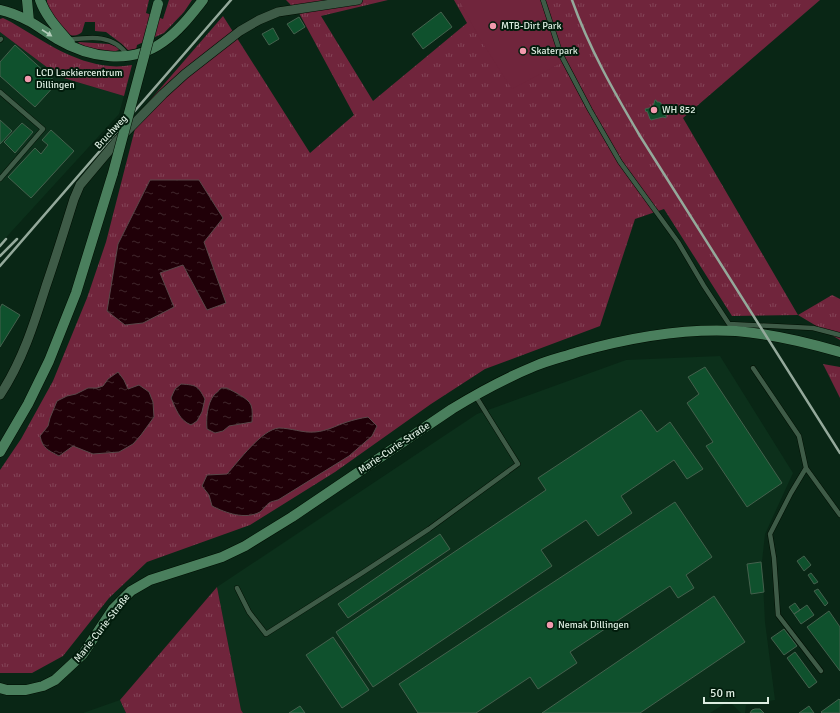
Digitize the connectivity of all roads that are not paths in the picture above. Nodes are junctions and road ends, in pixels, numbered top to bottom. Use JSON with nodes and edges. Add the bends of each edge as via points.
{"nodes":[{"id":1,"x":27,"y":0,"type":"edge"},
{"id":2,"x":40,"y":0,"type":"edge"},
{"id":3,"x":203,"y":0,"type":"edge"},
{"id":4,"x":358,"y":0,"type":"edge"},
{"id":5,"x":543,"y":0,"type":"edge"},
{"id":6,"x":158,"y":2,"type":"edge"},
{"id":7,"x":0,"y":10,"type":"edge"},
{"id":8,"x":29,"y":21,"type":"junction"},
{"id":9,"x":70,"y":43,"type":"junction"},
{"id":10,"x":128,"y":56,"type":"junction"},
{"id":11,"x":0,"y":92,"type":"edge"},
{"id":12,"x":0,"y":179,"type":"edge"},
{"id":13,"x":840,"y":335,"type":"edge"},
{"id":14,"x":840,"y":352,"type":"edge"},
{"id":15,"x":753,"y":368,"type":"dead end"},
{"id":16,"x":0,"y":395,"type":"edge"},
{"id":17,"x":476,"y":395,"type":"junction"},
{"id":18,"x":0,"y":452,"type":"edge"},
{"id":19,"x":806,"y":468,"type":"junction"},
{"id":20,"x":840,"y":515,"type":"edge"},
{"id":21,"x":237,"y":588,"type":"dead end"},
{"id":22,"x":821,"y":671,"type":"dead end"},
{"id":23,"x":0,"y":688,"type":"edge"}],
"edges":[{"from":1,"to":8,"type":"main road"},
{"from":2,"to":9,"type":"main road","via":[[49,18]]},
{"from":3,"to":10,"type":"main road","via":[[176,32],[163,42],[146,52]]},
{"from":4,"to":16,"type":"street","name":"Bruchweg","via":[[278,12],[240,31],[185,74],[116,141],[80,185],[34,324],[21,358]]},
{"from":5,"to":13,"type":"lane","via":[[561,54],[590,110],[620,162],[678,242],[729,324],[813,328]]},
{"from":6,"to":18,"type":"main road","bridge":true,"via":[[113,173],[76,294],[28,404]]},
{"from":7,"to":8,"type":"main road","via":[[11,12]]},
{"from":8,"to":9,"type":"main road","one_way":true,"via":[[57,39]]},
{"from":9,"to":10,"type":"main road","via":[[99,56]]},
{"from":9,"to":10,"type":"lane","via":[[88,38],[109,40],[118,44]]},
{"from":11,"to":12,"type":"lane","via":[[43,130]]},
{"from":14,"to":17,"type":"main road","name":"Marie-Curie-Straße","via":[[778,336],[736,331],[677,333],[604,345],[553,360],[508,378]]},
{"from":15,"to":19,"type":"lane","via":[[799,436]]},
{"from":17,"to":21,"type":"lane","via":[[518,464],[405,545],[266,634],[249,612]]},
{"from":17,"to":23,"type":"main road","name":"Marie-Curie-Straße","via":[[245,546],[222,557],[150,580],[130,591],[83,654],[55,680],[26,690]]},
{"from":19,"to":20,"type":"lane"},
{"from":19,"to":22,"type":"lane","via":[[770,534],[778,615]]}]}
